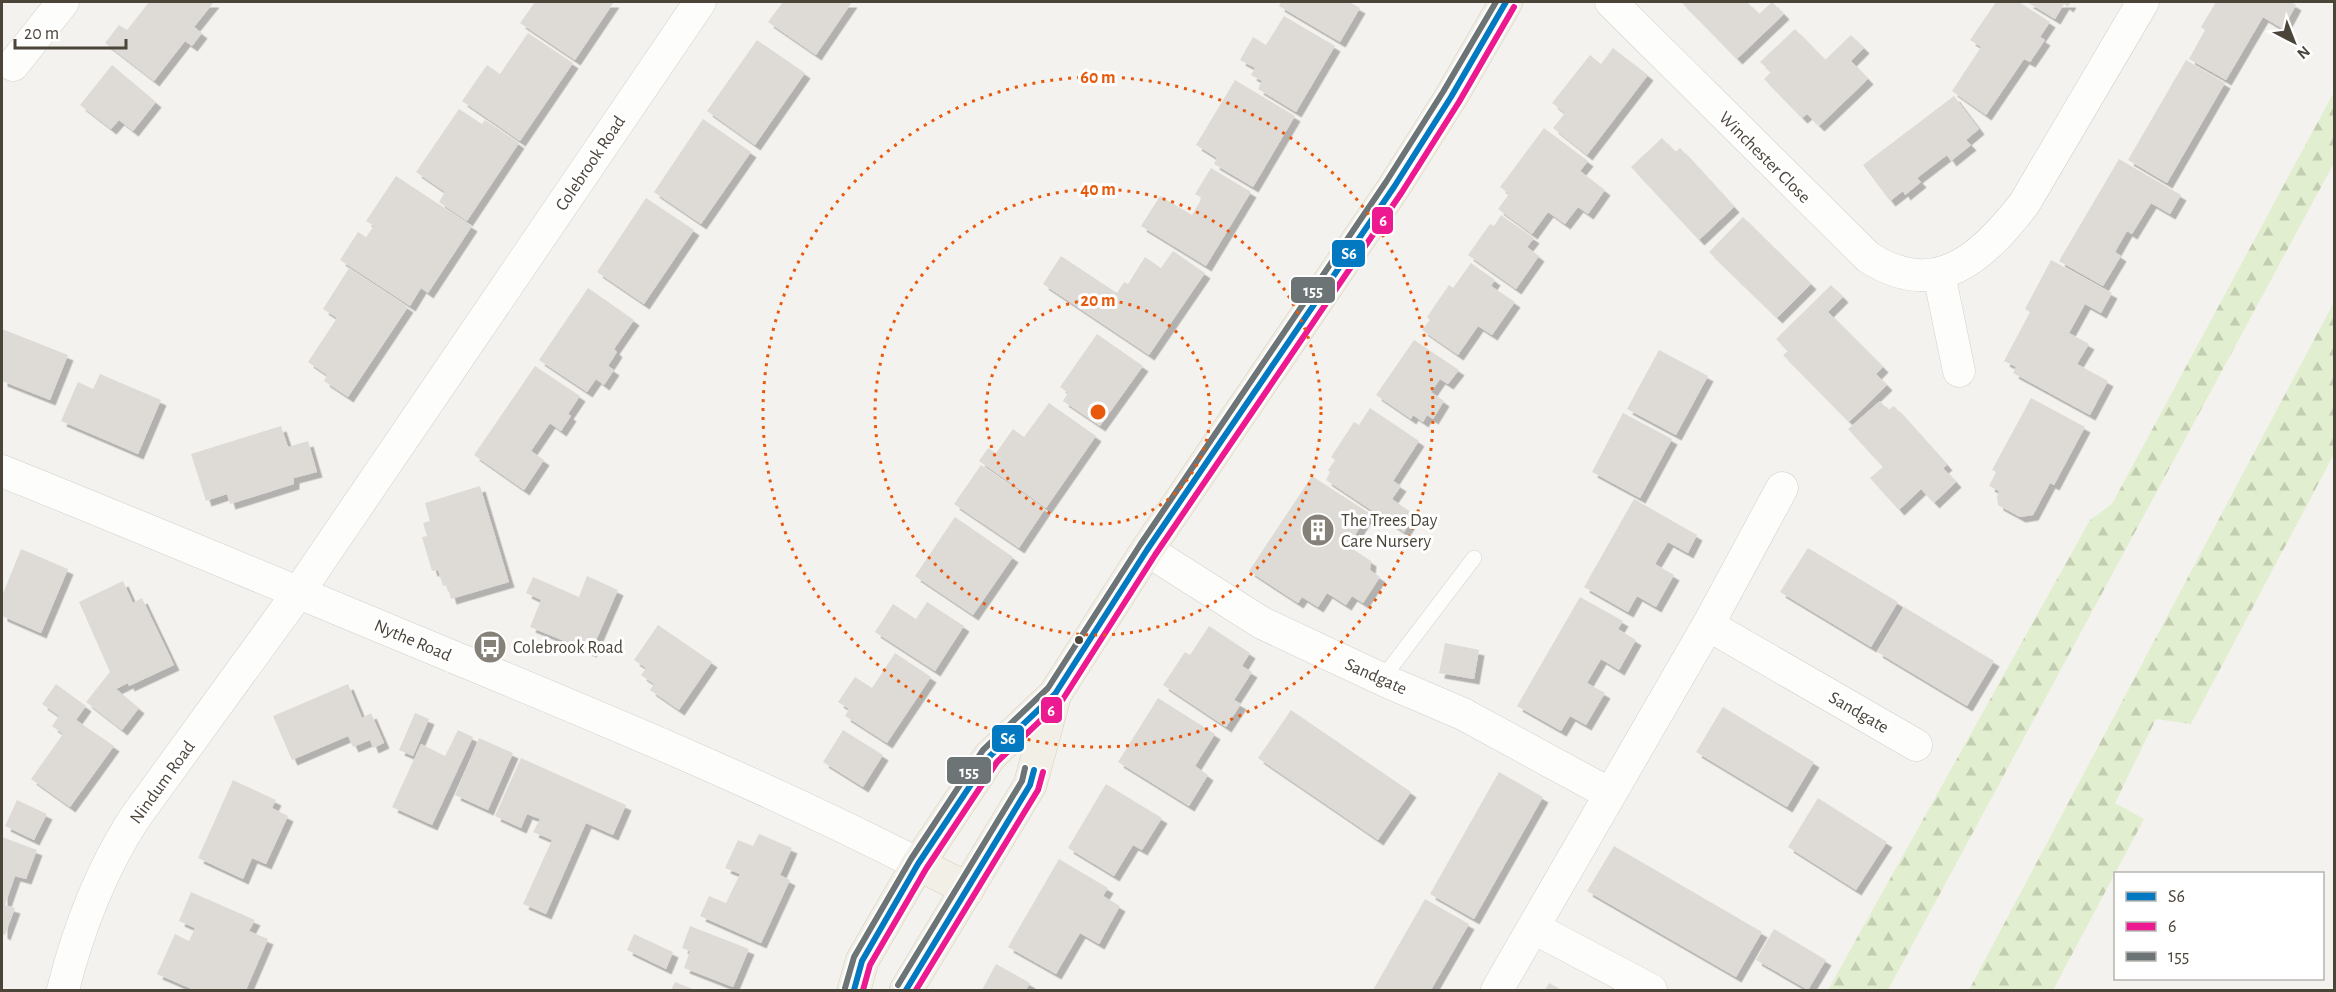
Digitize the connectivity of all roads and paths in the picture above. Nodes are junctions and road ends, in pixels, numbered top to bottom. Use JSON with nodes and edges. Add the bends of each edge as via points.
{"nodes":[{"id":1,"x":63,"y":2,"type":"edge"},
{"id":2,"x":700,"y":2,"type":"edge"},
{"id":3,"x":1506,"y":2,"type":"edge"},
{"id":4,"x":1611,"y":2,"type":"edge"},
{"id":5,"x":2143,"y":2,"type":"edge"},
{"id":6,"x":13,"y":65,"type":"dead end"},
{"id":7,"x":1939,"y":274,"type":"junction"},
{"id":8,"x":1959,"y":371,"type":"dead end"},
{"id":9,"x":2,"y":471,"type":"edge"},
{"id":10,"x":1782,"y":488,"type":"dead end"},
{"id":11,"x":1147,"y":550,"type":"junction"},
{"id":12,"x":1474,"y":558,"type":"dead end"},
{"id":13,"x":298,"y":593,"type":"junction"},
{"id":14,"x":1708,"y":625,"type":"junction"},
{"id":15,"x":1382,"y":679,"type":"junction"},
{"id":16,"x":1055,"y":694,"type":"junction"},
{"id":17,"x":1916,"y":745,"type":"dead end"},
{"id":18,"x":1610,"y":794,"type":"junction"},
{"id":19,"x":918,"y":864,"type":"junction"},
{"id":20,"x":968,"y":889,"type":"junction"},
{"id":21,"x":1534,"y":928,"type":"junction"},
{"id":22,"x":63,"y":990,"type":"edge"},
{"id":23,"x":854,"y":990,"type":"edge"},
{"id":24,"x":906,"y":990,"type":"edge"},
{"id":25,"x":1497,"y":990,"type":"edge"},
{"id":26,"x":1651,"y":990,"type":"edge"}],
"edges":[{"from":1,"to":6,"type":"street"},
{"from":2,"to":13,"type":"street","name":"Colebrook Road"},
{"from":3,"to":11,"type":"main road","via":[[1388,196]]},
{"from":4,"to":7,"type":"street","name":"Winchester Close","via":[[1868,257],[1903,274]]},
{"from":5,"to":7,"type":"street","name":"Winchester Close","via":[[2024,204],[1980,254]]},
{"from":7,"to":8,"type":"street"},
{"from":9,"to":13,"type":"street","name":"Nythe Road"},
{"from":10,"to":14,"type":"street"},
{"from":11,"to":15,"type":"street","name":"Sandgate","via":[[1262,623]]},
{"from":11,"to":16,"type":"main road"},
{"from":12,"to":15,"type":"lane"},
{"from":13,"to":19,"type":"street","name":"Nythe Road","via":[[704,762]]},
{"from":13,"to":22,"type":"street","name":"Nindum Road","via":[[113,851],[69,963]]},
{"from":14,"to":17,"type":"street","name":"Sandgate"},
{"from":14,"to":18,"type":"street"},
{"from":15,"to":18,"type":"street","name":"Sandgate","via":[[1462,714]]},
{"from":16,"to":19,"type":"main road","via":[[990,756]]},
{"from":16,"to":20,"type":"main road","via":[[1030,785]]},
{"from":18,"to":21,"type":"street"},
{"from":19,"to":20,"type":"main road"},
{"from":19,"to":23,"type":"main road","via":[[862,961]]},
{"from":20,"to":24,"type":"main road"},
{"from":21,"to":25,"type":"street"},
{"from":21,"to":26,"type":"street"}]}
